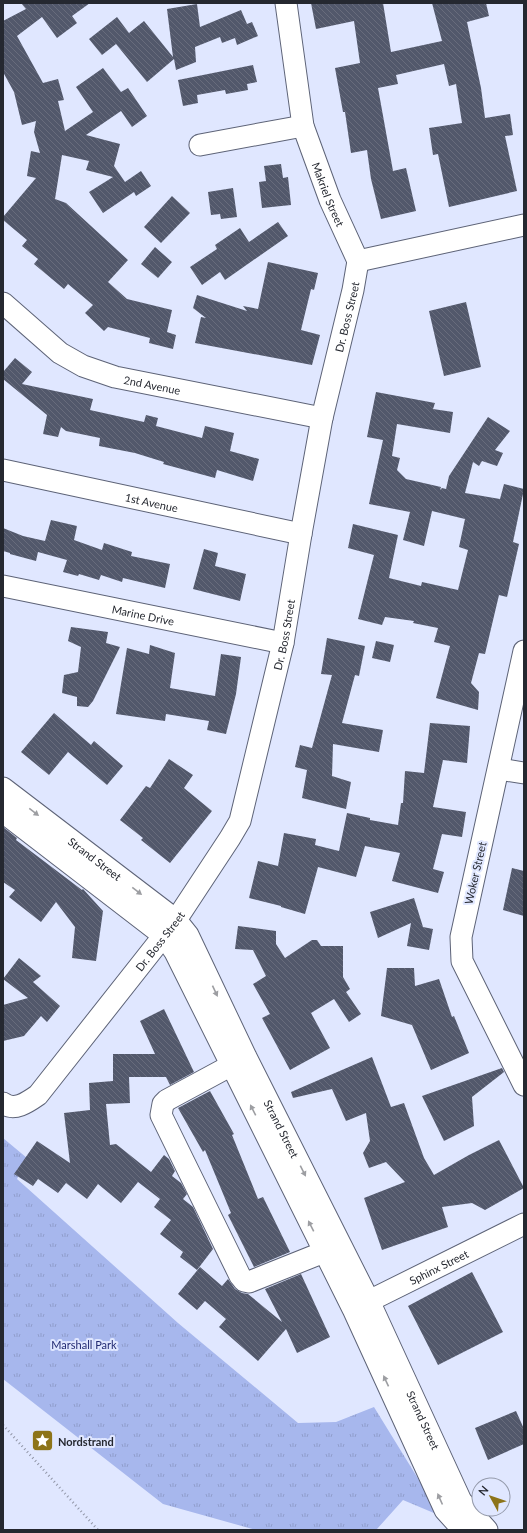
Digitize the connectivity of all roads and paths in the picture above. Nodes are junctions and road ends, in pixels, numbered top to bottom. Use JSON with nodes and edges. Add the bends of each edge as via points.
{"nodes":[{"id":1,"x":286,"y":3,"type":"edge"},
{"id":2,"x":303,"y":126,"type":"junction"},
{"id":3,"x":200,"y":145,"type":"dead end"},
{"id":4,"x":524,"y":225,"type":"edge"},
{"id":5,"x":358,"y":261,"type":"junction"},
{"id":6,"x":3,"y":303,"type":"edge"},
{"id":7,"x":322,"y":418,"type":"junction"},
{"id":8,"x":3,"y":470,"type":"edge"},
{"id":9,"x":301,"y":534,"type":"junction"},
{"id":10,"x":3,"y":586,"type":"edge"},
{"id":11,"x":283,"y":643,"type":"junction"},
{"id":12,"x":524,"y":651,"type":"edge"},
{"id":13,"x":499,"y":769,"type":"junction"},
{"id":14,"x":524,"y":773,"type":"edge"},
{"id":15,"x":3,"y":788,"type":"edge"},
{"id":16,"x":3,"y":812,"type":"edge"},
{"id":17,"x":170,"y":928,"type":"junction"},
{"id":18,"x":230,"y":1066,"type":"junction"},
{"id":19,"x":524,"y":1085,"type":"edge"},
{"id":20,"x":13,"y":1104,"type":"edge"},
{"id":21,"x":524,"y":1224,"type":"edge"},
{"id":22,"x":324,"y":1252,"type":"junction"},
{"id":23,"x":361,"y":1305,"type":"junction"},
{"id":24,"x":3,"y":1425,"type":"edge"},
{"id":25,"x":98,"y":1530,"type":"edge"},
{"id":26,"x":463,"y":1530,"type":"edge"},
{"id":27,"x":487,"y":1530,"type":"edge"}],
"edges":[{"from":1,"to":2,"type":"street","name":"Makriel Street"},
{"from":2,"to":3,"type":"street"},
{"from":2,"to":5,"type":"street","name":"Makriel Street","via":[[330,200]]},
{"from":4,"to":5,"type":"street"},
{"from":5,"to":7,"type":"street","name":"Dr. Boss Street"},
{"from":6,"to":7,"type":"street","name":"2nd Avenue","via":[[60,353],[83,366],[115,377]]},
{"from":7,"to":9,"type":"street","name":"Dr. Boss Street"},
{"from":8,"to":9,"type":"street","name":"1st Avenue"},
{"from":9,"to":11,"type":"street","name":"Dr. Boss Street"},
{"from":10,"to":11,"type":"street","name":"Marine Drive"},
{"from":11,"to":17,"type":"street","name":"Dr. Boss Street","via":[[240,821]]},
{"from":12,"to":13,"type":"street","name":"Woker Street"},
{"from":13,"to":14,"type":"street"},
{"from":13,"to":19,"type":"street","name":"Woker Street","via":[[461,938],[462,961]]},
{"from":15,"to":17,"type":"street","name":"Strand Street","one_way":true},
{"from":16,"to":17,"type":"street","name":"Strand Street"},
{"from":17,"to":18,"type":"street","name":"Strand Street","via":[[174,952]]},
{"from":17,"to":20,"type":"street","name":"Dr. Boss Street","via":[[38,1096]]},
{"from":17,"to":23,"type":"street","name":"Strand Street","one_way":true,"via":[[188,935]]},
{"from":22,"to":18,"type":"street","name":"Strand Street","one_way":true},
{"from":18,"to":22,"type":"street","via":[[166,1100],[161,1114],[240,1276],[249,1282]]},
{"from":21,"to":23,"type":"street","name":"Sphinx Street"},
{"from":22,"to":23,"type":"street","name":"Strand Street"},
{"from":26,"to":23,"type":"street","name":"Strand Street","one_way":true,"via":[[446,1510]]},
{"from":23,"to":27,"type":"street","name":"Strand Street","via":[[461,1501]]},
{"from":24,"to":25,"type":"path"}]}
